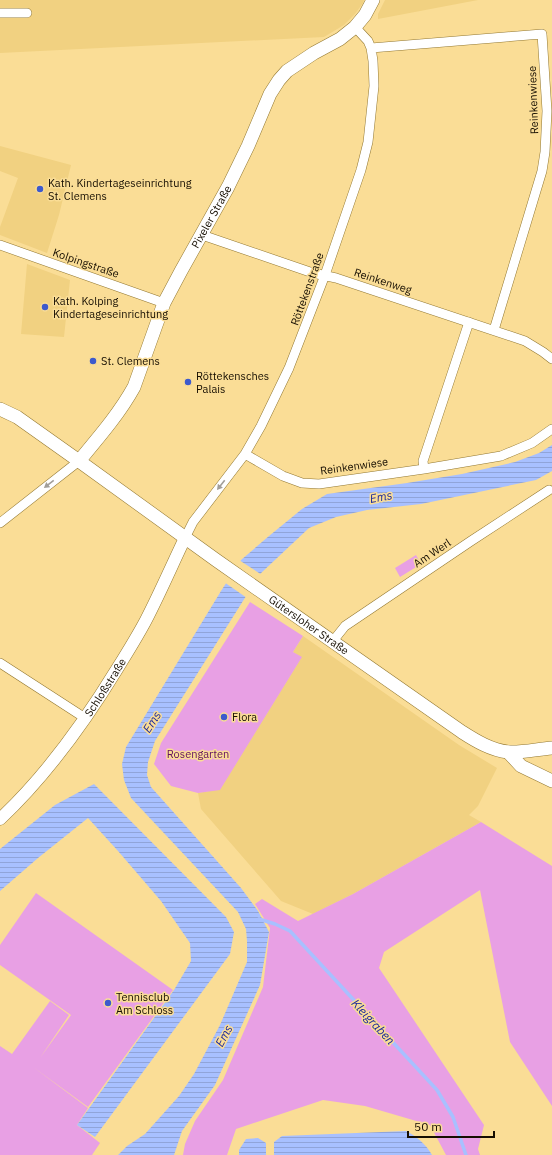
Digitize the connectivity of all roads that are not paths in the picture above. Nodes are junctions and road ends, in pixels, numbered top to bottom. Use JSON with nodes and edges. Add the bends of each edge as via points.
{"nodes":[{"id":1,"x":373,"y":0,"type":"edge"},
{"id":2,"x":27,"y":12,"type":"dead end"},
{"id":3,"x":0,"y":13,"type":"edge"},
{"id":4,"x":355,"y":27,"type":"junction"},
{"id":5,"x":370,"y":48,"type":"junction"},
{"id":6,"x":202,"y":235,"type":"junction"},
{"id":7,"x":0,"y":245,"type":"edge"},
{"id":8,"x":325,"y":276,"type":"junction"},
{"id":9,"x":164,"y":303,"type":"junction"},
{"id":10,"x":469,"y":322,"type":"junction"},
{"id":11,"x":494,"y":330,"type":"junction"},
{"id":12,"x":552,"y":359,"type":"edge"},
{"id":13,"x":0,"y":409,"type":"edge"},
{"id":14,"x":552,"y":429,"type":"edge"},
{"id":15,"x":245,"y":454,"type":"junction"},
{"id":16,"x":79,"y":461,"type":"junction"},
{"id":17,"x":424,"y":469,"type":"junction"},
{"id":18,"x":549,"y":490,"type":"dead end"},
{"id":19,"x":0,"y":522,"type":"edge"},
{"id":20,"x":185,"y":538,"type":"junction"},
{"id":21,"x":333,"y":641,"type":"junction"},
{"id":22,"x":0,"y":663,"type":"edge"},
{"id":23,"x":85,"y":718,"type":"junction"},
{"id":24,"x":552,"y":748,"type":"edge"},
{"id":25,"x":508,"y":752,"type":"junction"},
{"id":26,"x":552,"y":781,"type":"edge"},
{"id":27,"x":0,"y":820,"type":"edge"}],
"edges":[{"from":1,"to":4,"type":"main road","name":"Pixeler Straße"},
{"from":2,"to":3,"type":"street"},
{"from":4,"to":5,"type":"street","name":"Röttekenstraße","via":[[368,41]]},
{"from":4,"to":6,"type":"main road","name":"Pixeler Straße","via":[[287,71],[279,80]]},
{"from":5,"to":8,"type":"street","name":"Röttekenstraße","via":[[374,86],[368,142]]},
{"from":5,"to":11,"type":"street","name":"Reinkenwiese","via":[[542,34],[547,111],[542,171]]},
{"from":6,"to":8,"type":"street","name":"Reinkenweg"},
{"from":6,"to":9,"type":"main road","name":"Pixeler Straße"},
{"from":7,"to":9,"type":"street","name":"Kolpingstraße"},
{"from":8,"to":10,"type":"street","name":"Reinkenweg"},
{"from":8,"to":15,"type":"street","name":"Röttekenstraße","via":[[289,368]]},
{"from":9,"to":16,"type":"main road","name":"Pixeler Straße","via":[[134,387],[109,426]]},
{"from":10,"to":11,"type":"street","name":"Reinkenweg"},
{"from":10,"to":17,"type":"street","via":[[423,461]]},
{"from":11,"to":12,"type":"street","name":"Reinkenweg","via":[[525,341]]},
{"from":13,"to":16,"type":"main road","name":"Gütersloher Straße","via":[[17,417]]},
{"from":14,"to":17,"type":"street","name":"Reinkenwiese","via":[[532,443],[501,456]]},
{"from":15,"to":17,"type":"street","name":"Reinkenwiese","via":[[284,476],[313,484]]},
{"from":15,"to":20,"type":"street","name":"Röttekenstraße","one_way":true,"via":[[193,522]]},
{"from":16,"to":19,"type":"street","one_way":true},
{"from":16,"to":20,"type":"main road","name":"Gütersloher Straße"},
{"from":18,"to":21,"type":"street","name":"Am Werl","via":[[345,626]]},
{"from":20,"to":21,"type":"main road","name":"Gütersloher Straße"},
{"from":20,"to":23,"type":"street","name":"Schloßstraße","via":[[146,619]]},
{"from":21,"to":25,"type":"main road","name":"Gütersloher Straße","via":[[462,732],[482,744]]},
{"from":22,"to":23,"type":"street"},
{"from":23,"to":27,"type":"street","name":"Schloßstraße","via":[[49,766]]},
{"from":24,"to":25,"type":"main road","name":"Gütersloher Straße"},
{"from":25,"to":26,"type":"main road","via":[[521,766]]}]}
